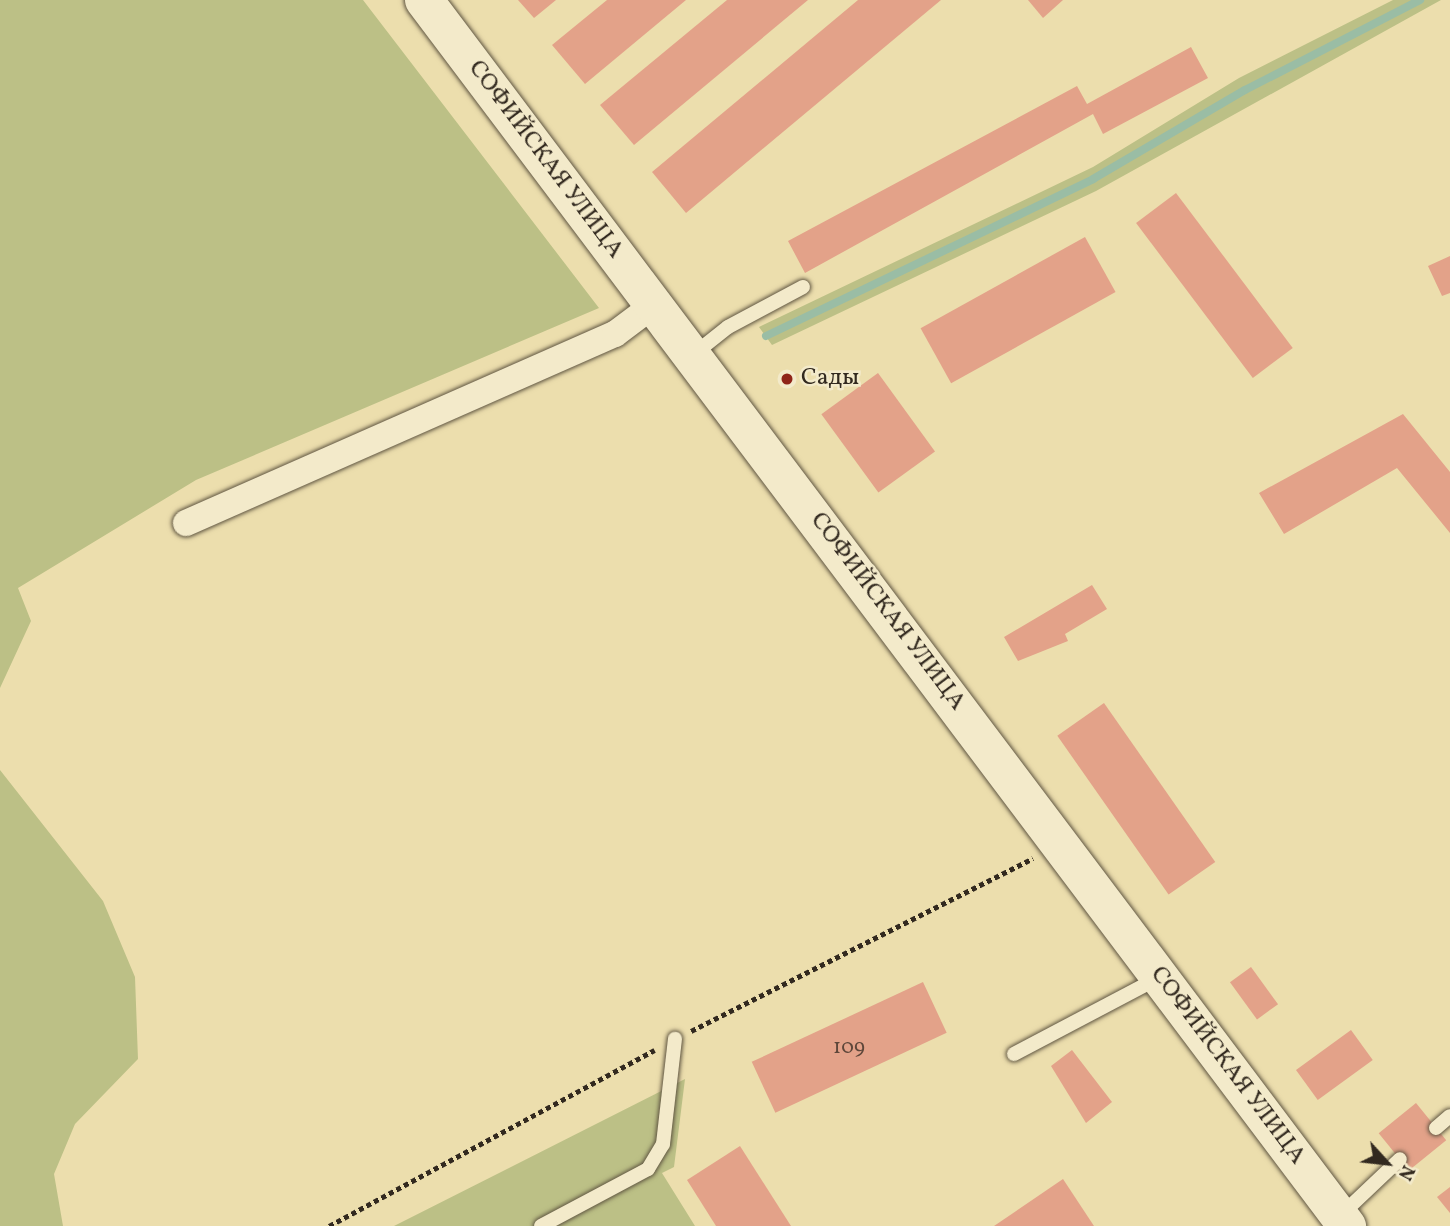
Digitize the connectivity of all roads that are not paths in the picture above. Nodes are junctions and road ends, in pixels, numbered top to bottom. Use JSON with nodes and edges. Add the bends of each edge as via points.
{"nodes":[{"id":1,"x":424,"y":0,"type":"edge"},
{"id":2,"x":803,"y":287,"type":"dead end"},
{"id":3,"x":655,"y":304,"type":"junction"},
{"id":4,"x":693,"y":355,"type":"junction"},
{"id":5,"x":186,"y":523,"type":"dead end"},
{"id":6,"x":1161,"y":976,"type":"junction"},
{"id":7,"x":675,"y":1039,"type":"dead end"},
{"id":8,"x":1014,"y":1054,"type":"dead end"},
{"id":9,"x":1450,"y":1116,"type":"edge"},
{"id":10,"x":1436,"y":1128,"type":"dead end"},
{"id":11,"x":1400,"y":1158,"type":"dead end"},
{"id":12,"x":1344,"y":1221,"type":"edge"},
{"id":13,"x":541,"y":1226,"type":"edge"}],
"edges":[{"from":1,"to":3,"type":"main road","name":"СОФИЙСКАЯ УЛИЦА"},
{"from":2,"to":4,"type":"lane","via":[[728,327]]},
{"from":3,"to":4,"type":"main road","name":"СОФИЙСКАЯ УЛИЦА"},
{"from":3,"to":5,"type":"street","via":[[615,334]]},
{"from":4,"to":6,"type":"main road","name":"СОФИЙСКАЯ УЛИЦА"},
{"from":6,"to":8,"type":"lane"},
{"from":6,"to":12,"type":"main road","name":"СОФИЙСКАЯ УЛИЦА"},
{"from":7,"to":13,"type":"lane","via":[[663,1144],[648,1169]]},
{"from":9,"to":10,"type":"lane"},
{"from":11,"to":12,"type":"lane"}]}
